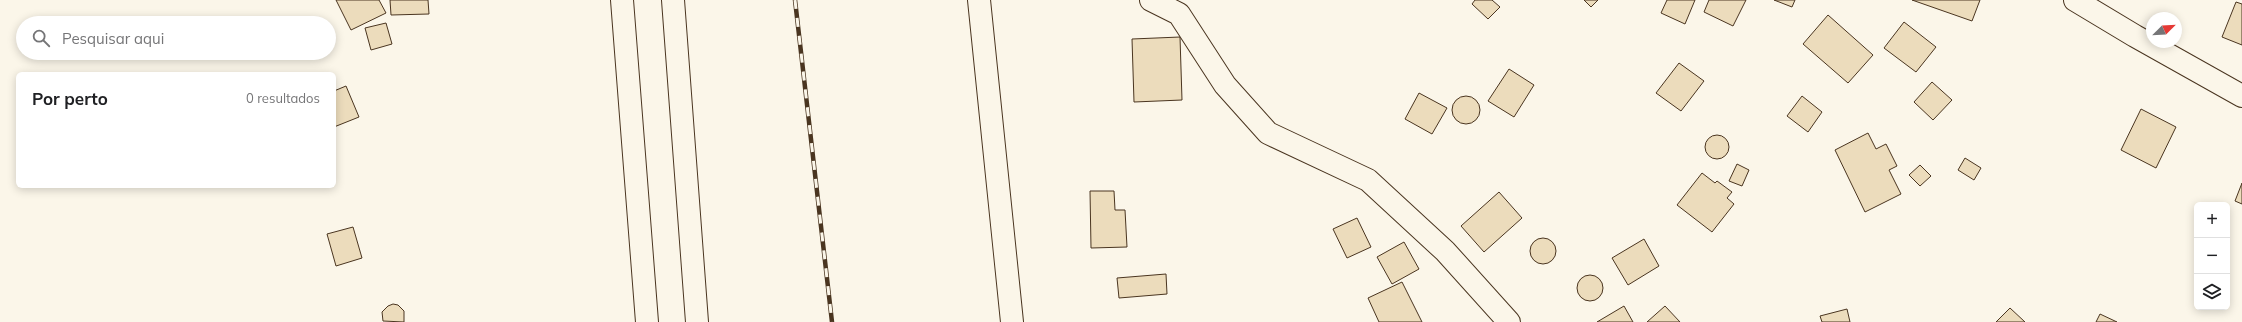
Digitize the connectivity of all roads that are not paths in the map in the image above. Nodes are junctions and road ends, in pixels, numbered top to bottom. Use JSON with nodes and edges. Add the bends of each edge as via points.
{"nodes":[{"id":1,"x":622,"y":0,"type":"edge"},
{"id":2,"x":673,"y":0,"type":"edge"},
{"id":3,"x":979,"y":0,"type":"edge"},
{"id":4,"x":1151,"y":0,"type":"edge"},
{"id":5,"x":2075,"y":0,"type":"edge"},
{"id":6,"x":2242,"y":96,"type":"edge"},
{"id":7,"x":647,"y":322,"type":"edge"},
{"id":8,"x":697,"y":322,"type":"edge"},
{"id":9,"x":1012,"y":322,"type":"edge"},
{"id":10,"x":1509,"y":322,"type":"edge"}],
"edges":[{"from":1,"to":7,"type":"main road"},
{"from":2,"to":8,"type":"main road"},
{"from":3,"to":9,"type":"main road"},
{"from":4,"to":10,"type":"main road","via":[[1179,14],[1225,85],[1268,133],[1368,180],[1445,251]]},
{"from":5,"to":6,"type":"main road"}]}
